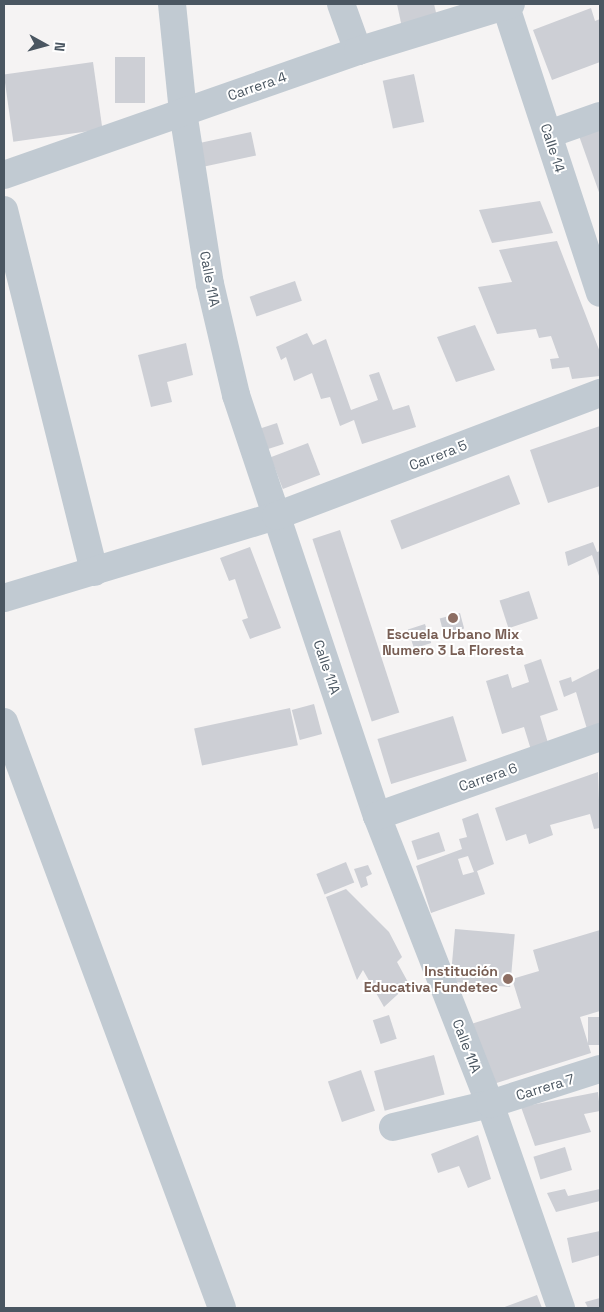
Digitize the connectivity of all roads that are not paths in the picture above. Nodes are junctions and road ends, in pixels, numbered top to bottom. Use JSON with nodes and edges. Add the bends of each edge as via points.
{"nodes":[{"id":1,"x":172,"y":4,"type":"edge"},
{"id":2,"x":341,"y":4,"type":"edge"},
{"id":3,"x":507,"y":4,"type":"edge"},
{"id":4,"x":358,"y":51,"type":"junction"},
{"id":5,"x":183,"y":112,"type":"junction"},
{"id":6,"x":600,"y":116,"type":"edge"},
{"id":7,"x":549,"y":134,"type":"junction"},
{"id":8,"x":4,"y":175,"type":"edge"},
{"id":9,"x":4,"y":210,"type":"edge"},
{"id":10,"x":600,"y":293,"type":"edge"},
{"id":11,"x":600,"y":393,"type":"edge"},
{"id":12,"x":276,"y":516,"type":"junction"},
{"id":13,"x":94,"y":572,"type":"junction"},
{"id":14,"x":4,"y":598,"type":"edge"},
{"id":15,"x":4,"y":722,"type":"edge"},
{"id":16,"x":600,"y":738,"type":"edge"},
{"id":17,"x":377,"y":816,"type":"junction"},
{"id":18,"x":600,"y":1069,"type":"edge"},
{"id":19,"x":490,"y":1104,"type":"junction"},
{"id":20,"x":393,"y":1127,"type":"dead end"},
{"id":21,"x":222,"y":1308,"type":"edge"},
{"id":22,"x":560,"y":1308,"type":"edge"}],
"edges":[{"from":1,"to":5,"type":"street","name":"Calle 11A"},
{"from":2,"to":4,"type":"street"},
{"from":3,"to":4,"type":"street","name":"Carrera 4"},
{"from":3,"to":7,"type":"street","name":"Calle 14"},
{"from":4,"to":5,"type":"street","name":"Carrera 4"},
{"from":5,"to":8,"type":"street","name":"Carrera 4"},
{"from":5,"to":12,"type":"street","name":"Calle 11A","via":[[210,284],[236,395]]},
{"from":6,"to":7,"type":"street"},
{"from":7,"to":10,"type":"street","name":"Calle 14"},
{"from":9,"to":13,"type":"street"},
{"from":11,"to":12,"type":"street","name":"Carrera 5"},
{"from":12,"to":13,"type":"street","name":"Carrera 5"},
{"from":12,"to":17,"type":"street","name":"Calle 11A"},
{"from":13,"to":14,"type":"street","name":"Carrera 5"},
{"from":15,"to":21,"type":"street"},
{"from":16,"to":17,"type":"street","name":"Carrera 6"},
{"from":17,"to":19,"type":"street","name":"Calle 11A"},
{"from":18,"to":19,"type":"street","name":"Carrera 7"},
{"from":19,"to":20,"type":"street","name":"Carrera 7"},
{"from":19,"to":22,"type":"street","name":"Calle 11A"}]}
